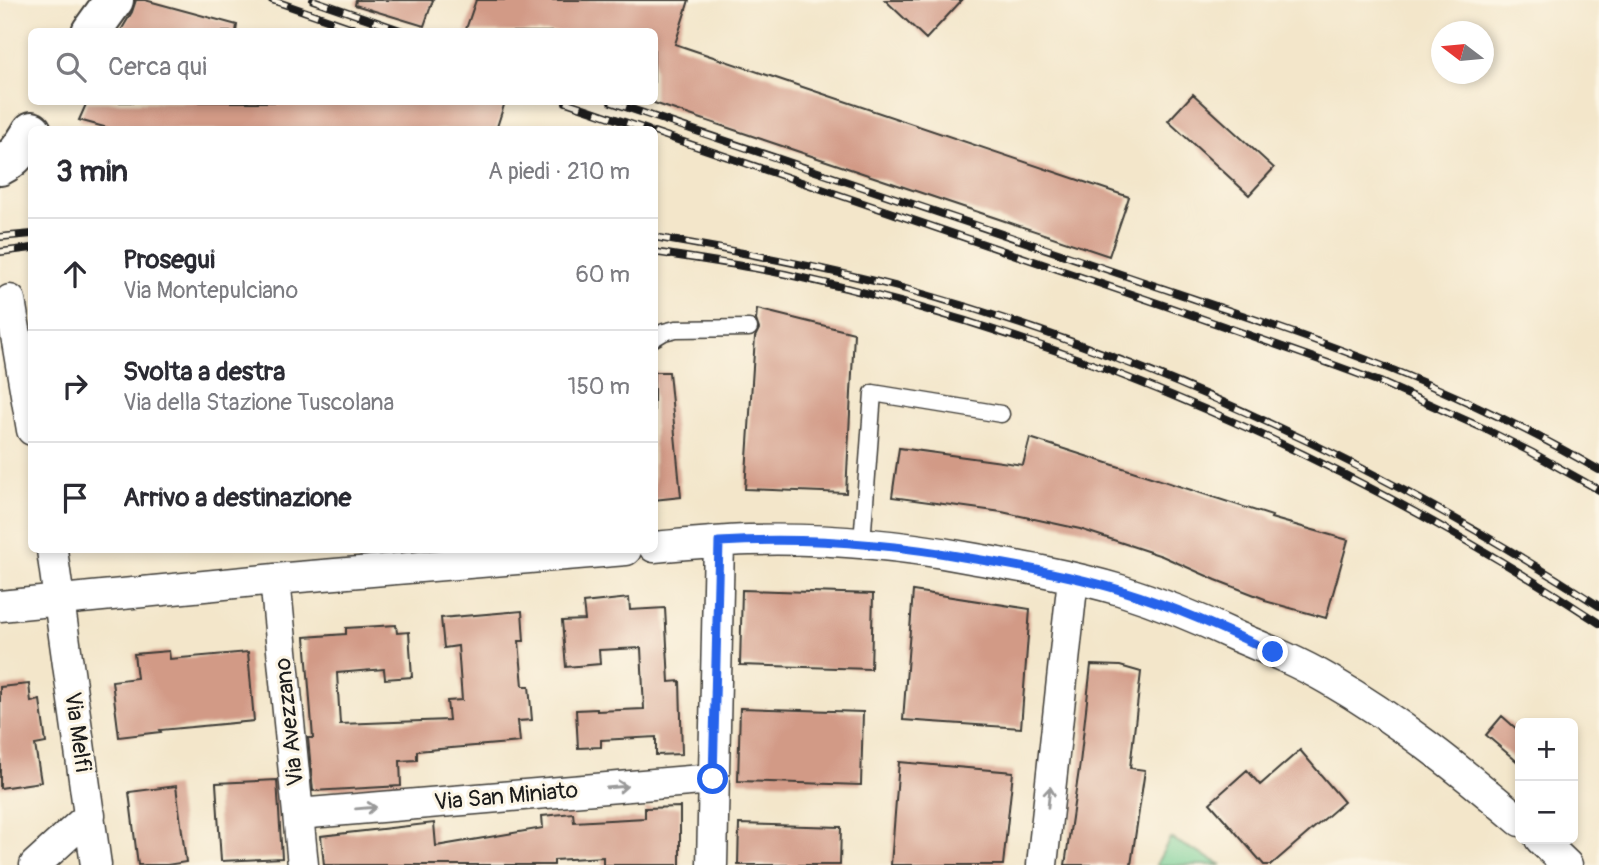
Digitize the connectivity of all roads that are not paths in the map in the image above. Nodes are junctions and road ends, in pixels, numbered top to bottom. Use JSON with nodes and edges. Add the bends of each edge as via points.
{"nodes":[{"id":1,"x":114,"y":0,"type":"edge"},
{"id":2,"x":94,"y":28,"type":"edge"},
{"id":3,"x":45,"y":105,"type":"edge"},
{"id":4,"x":34,"y":126,"type":"edge"},
{"id":5,"x":28,"y":138,"type":"edge"},
{"id":6,"x":0,"y":166,"type":"edge"},
{"id":7,"x":10,"y":300,"type":"dead end"},
{"id":8,"x":749,"y":328,"type":"dead end"},
{"id":9,"x":658,"y":336,"type":"edge"},
{"id":10,"x":28,"y":406,"type":"edge"},
{"id":11,"x":1000,"y":414,"type":"dead end"},
{"id":12,"x":719,"y":542,"type":"junction"},
{"id":13,"x":862,"y":543,"type":"junction"},
{"id":14,"x":658,"y":547,"type":"edge"},
{"id":15,"x":52,"y":553,"type":"edge"},
{"id":16,"x":546,"y":553,"type":"edge"},
{"id":17,"x":412,"y":558,"type":"edge"},
{"id":18,"x":1073,"y":578,"type":"junction"},
{"id":19,"x":275,"y":579,"type":"junction"},
{"id":20,"x":59,"y":600,"type":"junction"},
{"id":21,"x":0,"y":606,"type":"edge"},
{"id":22,"x":713,"y":779,"type":"junction"},
{"id":23,"x":298,"y":814,"type":"junction"},
{"id":24,"x":90,"y":815,"type":"junction"},
{"id":25,"x":1515,"y":817,"type":"edge"},
{"id":26,"x":1545,"y":844,"type":"edge"},
{"id":27,"x":35,"y":865,"type":"edge"},
{"id":28,"x":96,"y":865,"type":"edge"},
{"id":29,"x":303,"y":865,"type":"edge"},
{"id":30,"x":712,"y":865,"type":"edge"},
{"id":31,"x":1042,"y":865,"type":"edge"},
{"id":32,"x":1567,"y":865,"type":"edge"}],
"edges":[{"from":1,"to":2,"type":"street"},
{"from":3,"to":4,"type":"street"},
{"from":5,"to":6,"type":"street"},
{"from":7,"to":10,"type":"street"},
{"from":8,"to":9,"type":"lane","via":[[676,328]]},
{"from":11,"to":13,"type":"lane","via":[[873,393]]},
{"from":12,"to":13,"type":"street"},
{"from":12,"to":14,"type":"street"},
{"from":12,"to":22,"type":"street"},
{"from":13,"to":18,"type":"street"},
{"from":15,"to":20,"type":"street","name":"Via Melfi"},
{"from":16,"to":17,"type":"street"},
{"from":17,"to":19,"type":"street"},
{"from":18,"to":25,"type":"street","via":[[1186,613],[1326,678],[1420,740]]},
{"from":31,"to":18,"type":"street","one_way":true},
{"from":19,"to":20,"type":"street"},
{"from":19,"to":23,"type":"street","name":"Via Avezzano"},
{"from":20,"to":21,"type":"street"},
{"from":20,"to":24,"type":"street","name":"Via Melfi"},
{"from":23,"to":22,"type":"street","name":"Via San Miniato","one_way":true},
{"from":22,"to":30,"type":"street"},
{"from":23,"to":29,"type":"street","name":"Via Avezzano"},
{"from":24,"to":27,"type":"street"},
{"from":24,"to":28,"type":"street","name":"Via Melfi"},
{"from":26,"to":32,"type":"street"}]}
